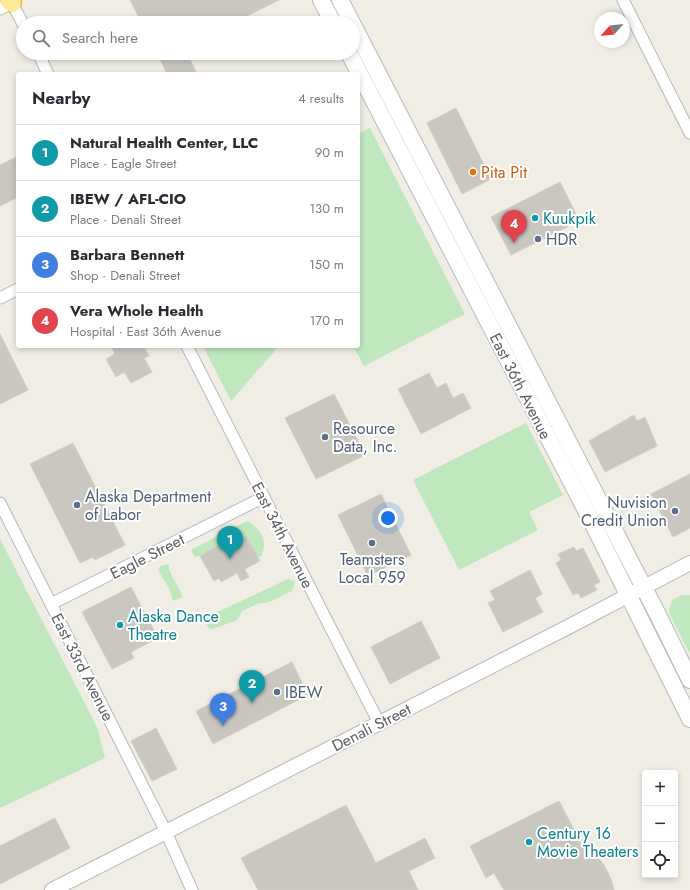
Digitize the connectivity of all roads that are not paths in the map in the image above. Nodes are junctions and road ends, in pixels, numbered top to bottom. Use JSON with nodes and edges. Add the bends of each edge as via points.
{"nodes":[{"id":1,"x":320,"y":0,"type":"edge"},
{"id":2,"x":340,"y":0,"type":"edge"},
{"id":3,"x":623,"y":0,"type":"edge"},
{"id":4,"x":10,"y":3,"type":"edge"},
{"id":5,"x":18,"y":16,"type":"edge"},
{"id":6,"x":329,"y":16,"type":"edge"},
{"id":7,"x":348,"y":16,"type":"edge"},
{"id":8,"x":360,"y":40,"type":"edge"},
{"id":9,"x":41,"y":60,"type":"edge"},
{"id":10,"x":353,"y":60,"type":"edge"},
{"id":11,"x":47,"y":72,"type":"edge"},
{"id":12,"x":359,"y":72,"type":"edge"},
{"id":13,"x":360,"y":74,"type":"edge"},
{"id":14,"x":390,"y":132,"type":"junction"},
{"id":15,"x":690,"y":133,"type":"edge"},
{"id":16,"x":453,"y":218,"type":"junction"},
{"id":17,"x":16,"y":290,"type":"edge"},
{"id":18,"x":0,"y":298,"type":"edge"},
{"id":19,"x":188,"y":348,"type":"edge"},
{"id":20,"x":264,"y":497,"type":"junction"},
{"id":21,"x":0,"y":503,"type":"edge"},
{"id":22,"x":690,"y":563,"type":"edge"},
{"id":23,"x":644,"y":588,"type":"junction"},
{"id":24,"x":628,"y":596,"type":"junction"},
{"id":25,"x":51,"y":604,"type":"junction"},
{"id":26,"x":690,"y":680,"type":"edge"},
{"id":27,"x":690,"y":719,"type":"edge"},
{"id":28,"x":379,"y":723,"type":"junction"},
{"id":29,"x":166,"y":832,"type":"junction"},
{"id":30,"x":52,"y":890,"type":"edge"},
{"id":31,"x":192,"y":890,"type":"edge"}],
"edges":[{"from":1,"to":6,"type":"main road"},
{"from":2,"to":7,"type":"main road","name":"East 36th Avenue"},
{"from":3,"to":15,"type":"street"},
{"from":4,"to":5,"type":"street"},
{"from":8,"to":16,"type":"main road","name":"East 36th Avenue"},
{"from":9,"to":11,"type":"street"},
{"from":10,"to":12,"type":"main road","name":"East 36th Avenue"},
{"from":13,"to":14,"type":"main road","name":"East 36th Avenue"},
{"from":14,"to":16,"type":"main road","via":[[404,140],[444,214]]},
{"from":14,"to":24,"type":"main road","name":"East 36th Avenue"},
{"from":16,"to":23,"type":"main road","name":"East 36th Avenue"},
{"from":17,"to":18,"type":"street"},
{"from":19,"to":20,"type":"street","name":"East 34th Avenue"},
{"from":20,"to":25,"type":"street","name":"Eagle Street"},
{"from":20,"to":28,"type":"street","name":"East 34th Avenue"},
{"from":21,"to":25,"type":"street","name":"East 33rd Avenue"},
{"from":22,"to":23,"type":"street","name":"Denali Street"},
{"from":23,"to":24,"type":"street","name":"Denali Street"},
{"from":23,"to":26,"type":"main road","name":"East 36th Avenue"},
{"from":24,"to":27,"type":"main road","name":"East 36th Avenue"},
{"from":24,"to":28,"type":"street","name":"Denali Street"},
{"from":25,"to":29,"type":"street","name":"East 33rd Avenue"},
{"from":28,"to":29,"type":"street","name":"Denali Street"},
{"from":29,"to":30,"type":"street","name":"Denali Street"},
{"from":29,"to":31,"type":"street","name":"East 33rd Avenue"}]}
